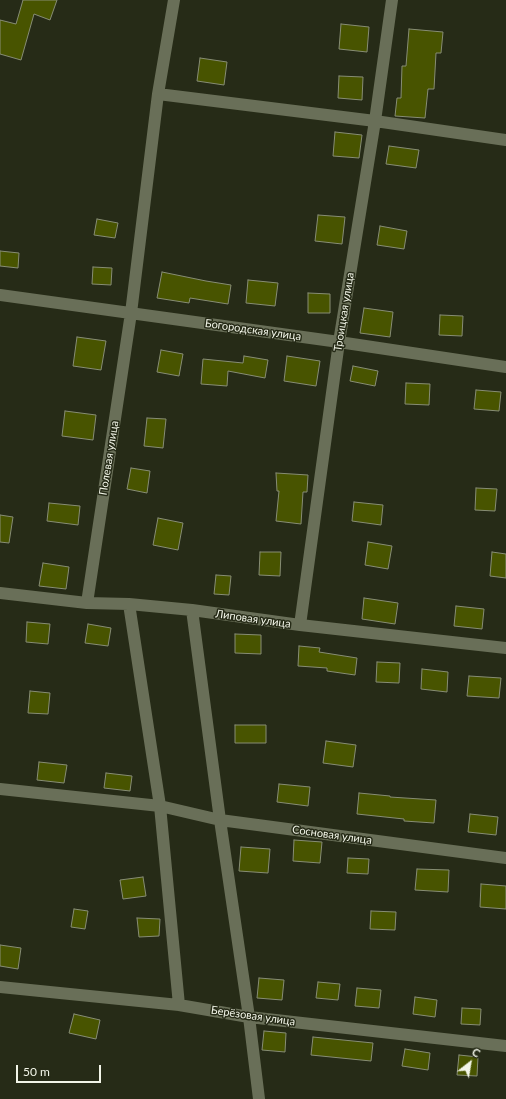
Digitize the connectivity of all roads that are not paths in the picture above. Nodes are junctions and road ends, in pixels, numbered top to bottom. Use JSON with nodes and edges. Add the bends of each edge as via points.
{"nodes":[{"id":1,"x":174,"y":0,"type":"edge"},
{"id":2,"x":392,"y":0,"type":"edge"},
{"id":3,"x":158,"y":94,"type":"junction"},
{"id":4,"x":375,"y":121,"type":"junction"},
{"id":5,"x":506,"y":140,"type":"edge"},
{"id":6,"x":0,"y":295,"type":"edge"},
{"id":7,"x":131,"y":313,"type":"junction"},
{"id":8,"x":339,"y":342,"type":"junction"},
{"id":9,"x":506,"y":367,"type":"edge"},
{"id":10,"x":0,"y":593,"type":"edge"},
{"id":11,"x":87,"y":603,"type":"junction"},
{"id":12,"x":129,"y":604,"type":"junction"},
{"id":13,"x":192,"y":610,"type":"junction"},
{"id":14,"x":300,"y":625,"type":"junction"},
{"id":15,"x":506,"y":648,"type":"edge"},
{"id":16,"x":0,"y":789,"type":"edge"},
{"id":17,"x":160,"y":806,"type":"junction"},
{"id":18,"x":220,"y":820,"type":"junction"},
{"id":19,"x":506,"y":858,"type":"edge"},
{"id":20,"x":0,"y":987,"type":"edge"},
{"id":21,"x":179,"y":1005,"type":"junction"},
{"id":22,"x":249,"y":1017,"type":"junction"},
{"id":23,"x":506,"y":1046,"type":"edge"},
{"id":24,"x":259,"y":1099,"type":"edge"}],
"edges":[{"from":1,"to":3,"type":"street"},
{"from":2,"to":4,"type":"street","name":"Троицкая улица"},
{"from":3,"to":4,"type":"street"},
{"from":3,"to":7,"type":"street"},
{"from":4,"to":5,"type":"street"},
{"from":4,"to":8,"type":"street","name":"Троицкая улица"},
{"from":6,"to":7,"type":"street","name":"Богородская улица"},
{"from":7,"to":8,"type":"street","name":"Богородская улица"},
{"from":7,"to":11,"type":"street","name":"Полевая улица"},
{"from":8,"to":9,"type":"street","name":"Богородская улица"},
{"from":8,"to":14,"type":"street","name":"Троицкая улица"},
{"from":10,"to":11,"type":"street","name":"Липовая улица"},
{"from":11,"to":12,"type":"street","name":"Липовая улица"},
{"from":12,"to":13,"type":"street","name":"Липовая улица"},
{"from":12,"to":17,"type":"street"},
{"from":13,"to":14,"type":"street","name":"Липовая улица"},
{"from":13,"to":18,"type":"street"},
{"from":14,"to":15,"type":"street","name":"Липовая улица"},
{"from":16,"to":17,"type":"street","name":"Сосновая улица"},
{"from":17,"to":18,"type":"street","name":"Сосновая улица"},
{"from":17,"to":21,"type":"street"},
{"from":18,"to":19,"type":"street","name":"Сосновая улица"},
{"from":18,"to":22,"type":"street"},
{"from":20,"to":21,"type":"street","name":"Берёзовая улица"},
{"from":21,"to":22,"type":"street","name":"Берёзовая улица"},
{"from":22,"to":23,"type":"street","name":"Берёзовая улица"},
{"from":22,"to":24,"type":"street"}]}
